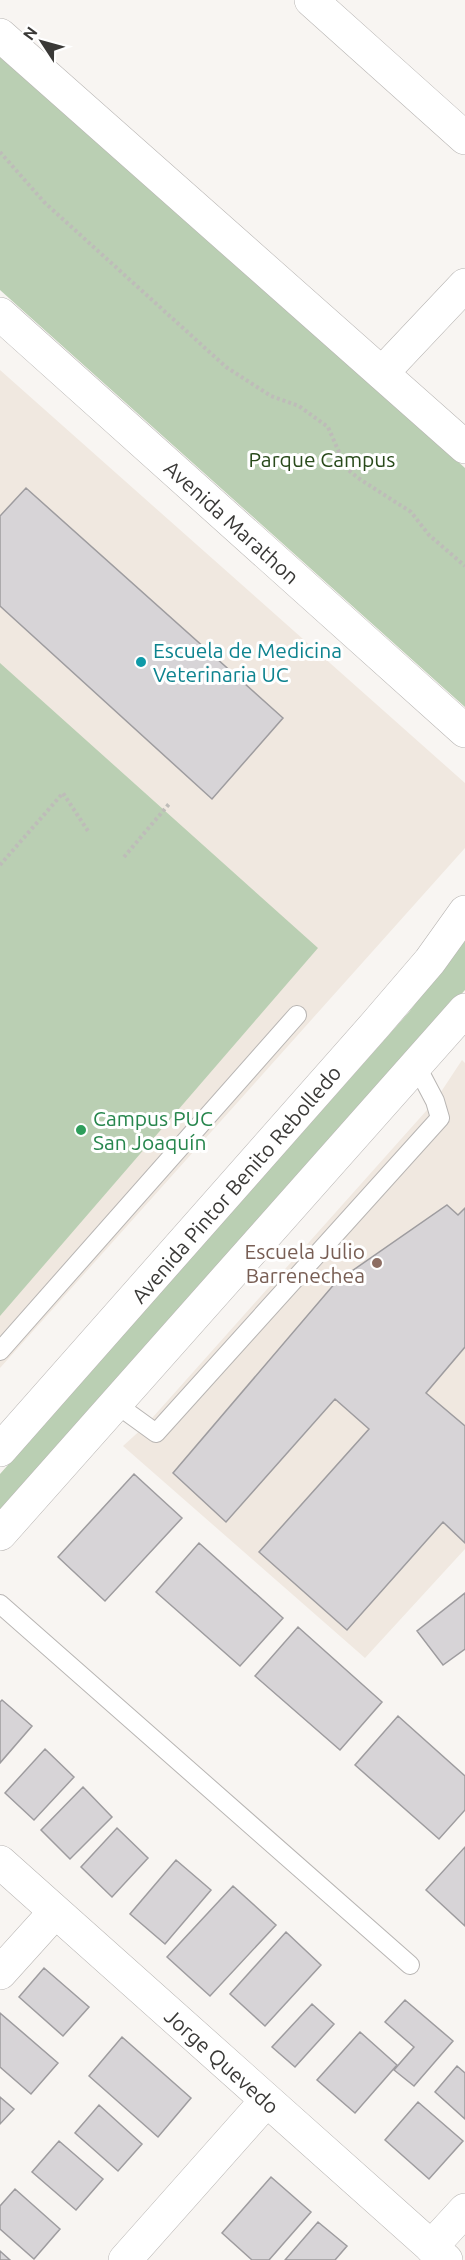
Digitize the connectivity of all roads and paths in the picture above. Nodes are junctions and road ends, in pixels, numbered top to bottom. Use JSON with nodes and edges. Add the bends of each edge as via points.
{"nodes":[{"id":1,"x":311,"y":0,"type":"edge"},
{"id":2,"x":0,"y":35,"type":"edge"},
{"id":3,"x":465,"y":138,"type":"edge"},
{"id":4,"x":0,"y":152,"type":"edge"},
{"id":5,"x":465,"y":285,"type":"edge"},
{"id":6,"x":0,"y":314,"type":"edge"},
{"id":7,"x":382,"y":373,"type":"junction"},
{"id":8,"x":465,"y":447,"type":"edge"},
{"id":9,"x":465,"y":566,"type":"edge"},
{"id":10,"x":465,"y":730,"type":"edge"},
{"id":11,"x":168,"y":804,"type":"dead end"},
{"id":12,"x":88,"y":831,"type":"dead end"},
{"id":13,"x":124,"y":857,"type":"dead end"},
{"id":14,"x":0,"y":864,"type":"edge"},
{"id":15,"x":465,"y":912,"type":"edge"},
{"id":16,"x":465,"y":1010,"type":"edge"},
{"id":17,"x":297,"y":1015,"type":"dead end"},
{"id":18,"x":416,"y":1065,"type":"junction"},
{"id":19,"x":0,"y":1351,"type":"edge"},
{"id":20,"x":116,"y":1404,"type":"junction"},
{"id":21,"x":0,"y":1450,"type":"edge"},
{"id":22,"x":0,"y":1534,"type":"edge"},
{"id":23,"x":0,"y":1604,"type":"edge"},
{"id":24,"x":0,"y":1862,"type":"edge"},
{"id":25,"x":55,"y":1912,"type":"junction"},
{"id":26,"x":410,"y":1965,"type":"dead end"},
{"id":27,"x":0,"y":1973,"type":"edge"},
{"id":28,"x":266,"y":2101,"type":"junction"},
{"id":29,"x":465,"y":2210,"type":"edge"},
{"id":30,"x":438,"y":2254,"type":"edge"},
{"id":31,"x":125,"y":2260,"type":"edge"}],
"edges":[{"from":1,"to":3,"type":"street"},
{"from":2,"to":7,"type":"street"},
{"from":4,"to":9,"type":"path","via":[[44,202],[226,367],[271,396],[299,406],[328,427],[346,468],[411,512],[429,535]]},
{"from":5,"to":7,"type":"street"},
{"from":6,"to":10,"type":"street","name":"Avenida Marathon"},
{"from":7,"to":8,"type":"street"},
{"from":11,"to":13,"type":"path"},
{"from":12,"to":14,"type":"path","via":[[63,793]]},
{"from":15,"to":21,"type":"street","name":"Avenida Pintor Benito Rebolledo","via":[[383,1017]]},
{"from":16,"to":18,"type":"street"},
{"from":17,"to":19,"type":"lane"},
{"from":18,"to":20,"type":"street"},
{"from":18,"to":20,"type":"lane","via":[[440,1118],[156,1433]]},
{"from":20,"to":22,"type":"street"},
{"from":23,"to":26,"type":"lane"},
{"from":24,"to":25,"type":"street","name":"Jorge Quevedo"},
{"from":25,"to":27,"type":"street"},
{"from":25,"to":28,"type":"street","name":"Jorge Quevedo"},
{"from":28,"to":30,"type":"street","name":"Jorge Quevedo"},
{"from":28,"to":31,"type":"street"},
{"from":29,"to":30,"type":"street"}]}
